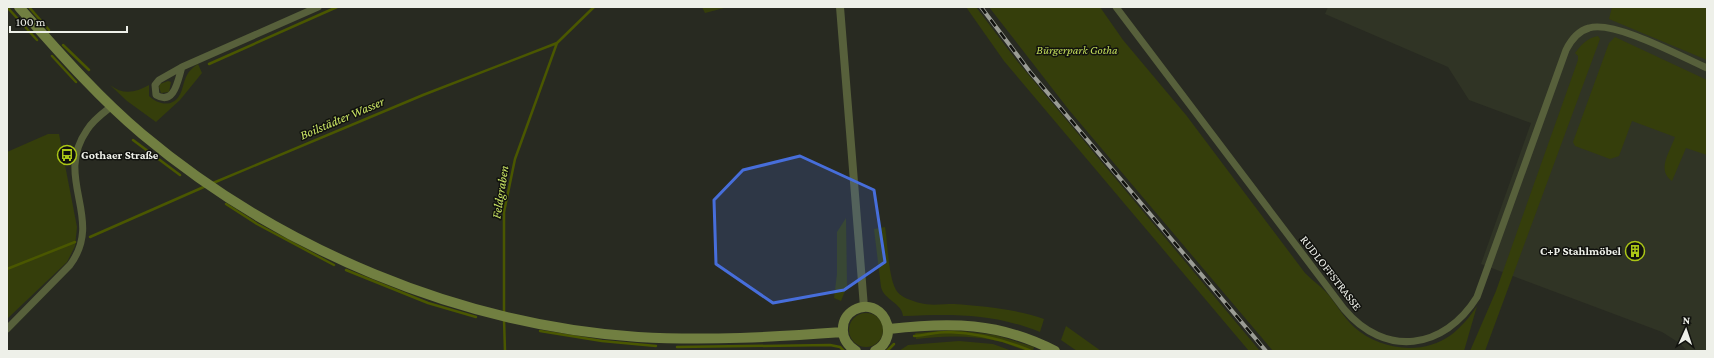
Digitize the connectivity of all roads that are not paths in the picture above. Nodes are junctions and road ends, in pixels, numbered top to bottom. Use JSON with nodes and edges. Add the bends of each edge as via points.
{"nodes":[{"id":1,"x":19,"y":7,"type":"edge"},
{"id":2,"x":318,"y":7,"type":"edge"},
{"id":3,"x":840,"y":7,"type":"edge"},
{"id":4,"x":1116,"y":7,"type":"edge"},
{"id":5,"x":182,"y":67,"type":"junction"},
{"id":6,"x":1707,"y":68,"type":"edge"},
{"id":7,"x":112,"y":106,"type":"junction"},
{"id":8,"x":864,"y":307,"type":"junction"},
{"id":9,"x":7,"y":329,"type":"edge"},
{"id":10,"x":889,"y":329,"type":"junction"},
{"id":11,"x":843,"y":332,"type":"junction"},
{"id":12,"x":856,"y":351,"type":"edge"},
{"id":13,"x":875,"y":351,"type":"edge"},
{"id":14,"x":1055,"y":351,"type":"edge"}],
"edges":[{"from":1,"to":7,"type":"main road","via":[[51,44]]},
{"from":2,"to":5,"type":"street"},
{"from":3,"to":8,"type":"street"},
{"from":4,"to":6,"type":"street","name":"RUDLOFFSTRASSE","via":[[1352,319],[1370,333],[1389,340],[1421,340],[1442,333],[1468,311],[1477,296],[1566,50],[1583,30],[1596,26],[1610,28]]},
{"from":5,"to":5,"type":"street","via":[[173,94],[168,98],[156,95],[155,85],[159,80]]},
{"from":7,"to":9,"type":"street","via":[[87,129],[76,152],[75,177],[83,227],[83,240],[78,253],[70,265]]},
{"from":7,"to":11,"type":"main road","via":[[143,134],[203,180],[270,222],[360,268],[413,289],[515,318],[580,330],[667,338],[767,338]]},
{"from":8,"to":10,"type":"main road","via":[[873,308],[881,313]]},
{"from":8,"to":11,"type":"main road","via":[[848,315]]},
{"from":10,"to":13,"type":"main road","via":[[886,342]]},
{"from":10,"to":14,"type":"main road","via":[[930,324],[980,326],[1013,333]]},
{"from":11,"to":12,"type":"main road","via":[[846,342]]}]}
